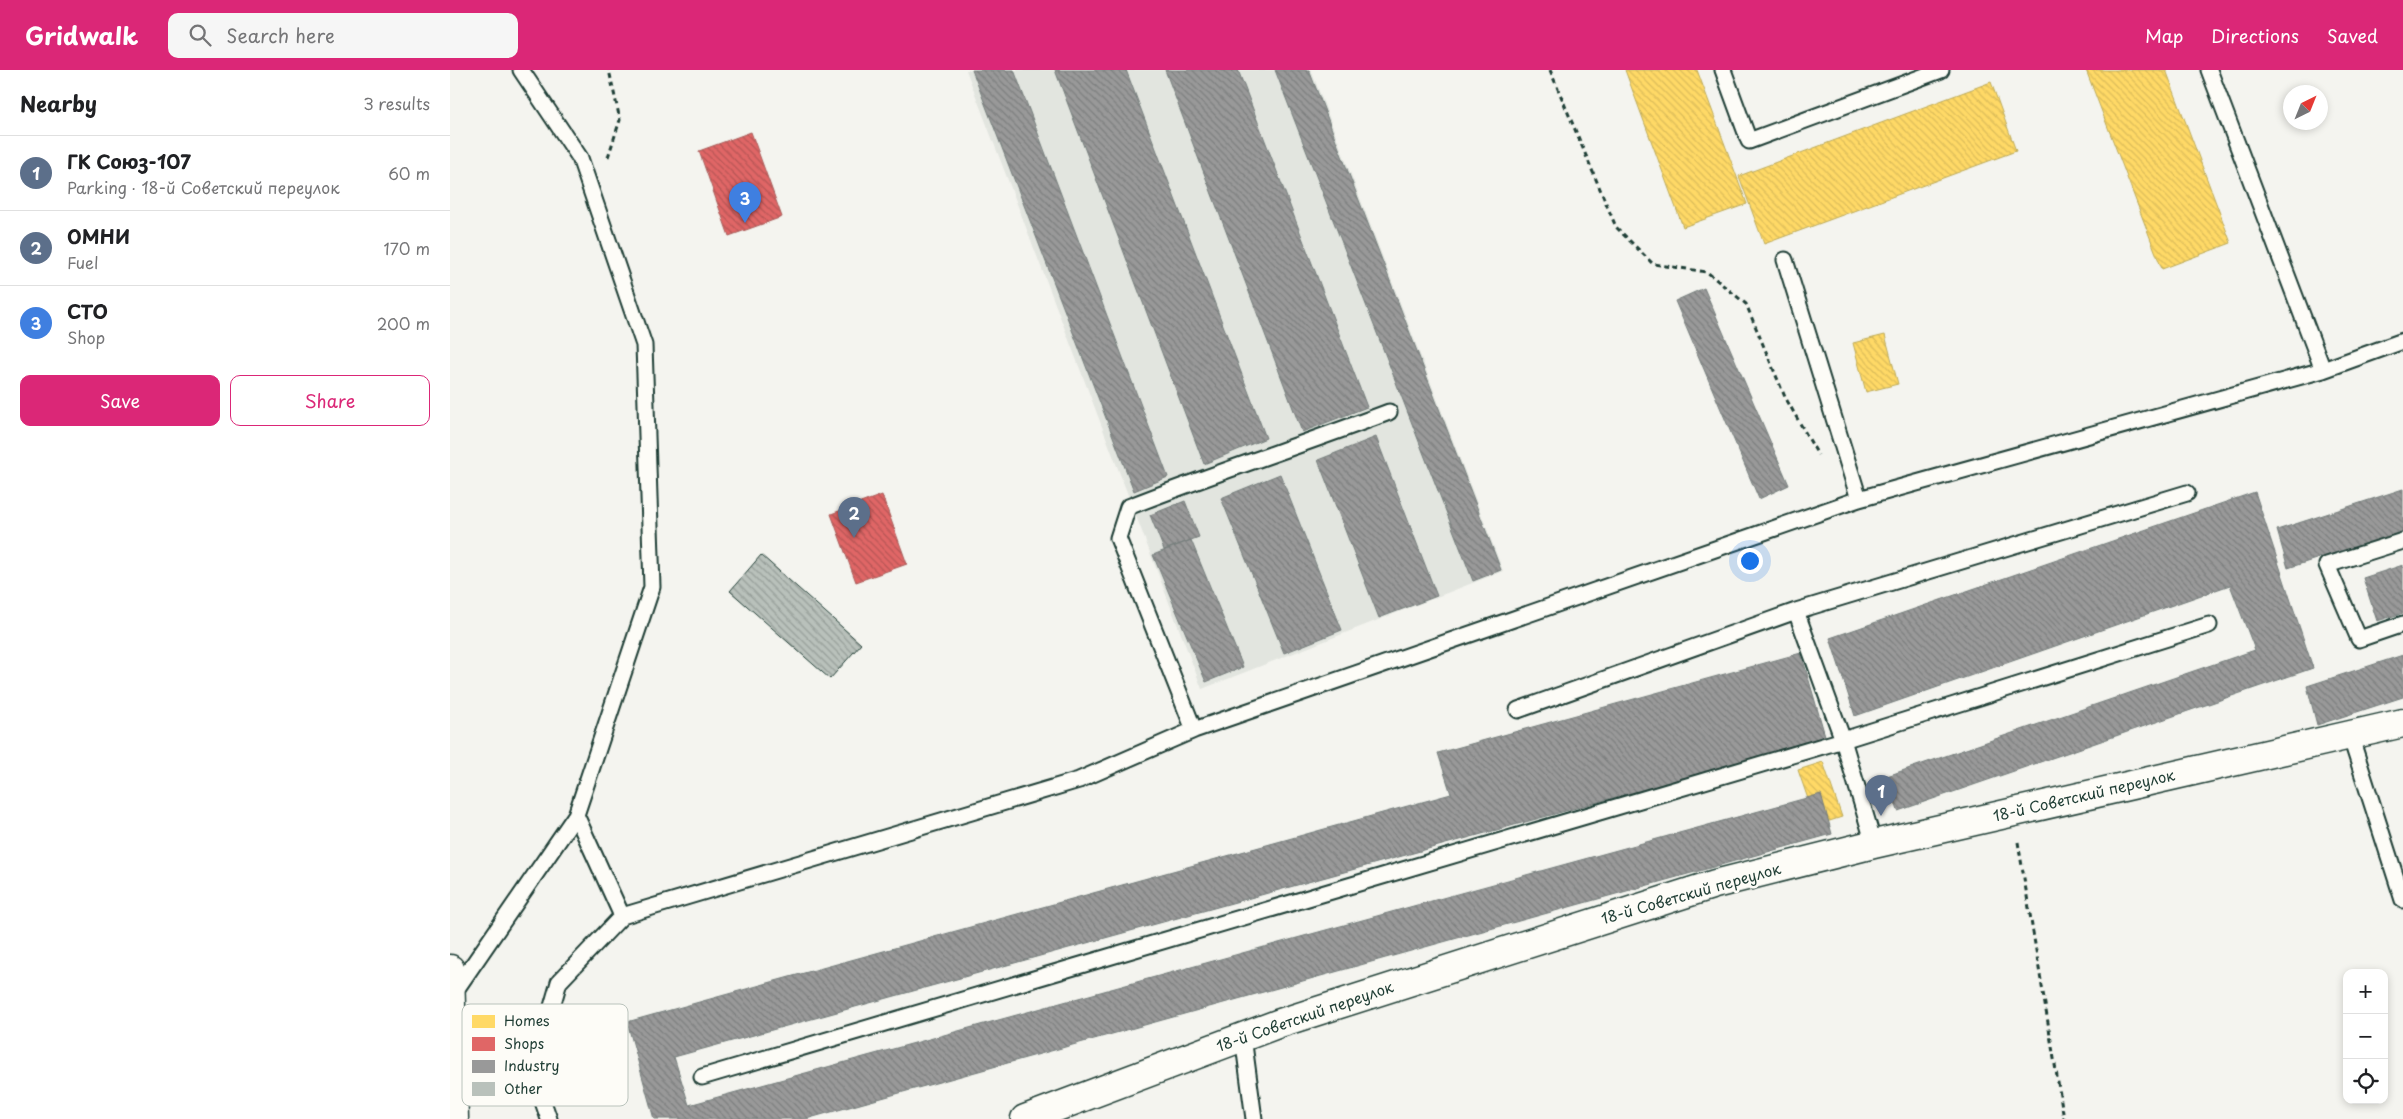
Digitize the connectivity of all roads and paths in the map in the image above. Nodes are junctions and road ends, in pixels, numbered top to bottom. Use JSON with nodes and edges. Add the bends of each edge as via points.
{"nodes":[{"id":1,"x":521,"y":70,"type":"edge"},
{"id":2,"x":610,"y":70,"type":"edge"},
{"id":3,"x":1550,"y":70,"type":"edge"},
{"id":4,"x":1722,"y":70,"type":"edge"},
{"id":5,"x":1941,"y":70,"type":"edge"},
{"id":6,"x":2209,"y":70,"type":"edge"},
{"id":7,"x":594,"y":198,"type":"junction"},
{"id":8,"x":1785,"y":260,"type":"dead end"},
{"id":9,"x":2403,"y":341,"type":"edge"},
{"id":10,"x":2323,"y":370,"type":"junction"},
{"id":11,"x":1388,"y":412,"type":"dead end"},
{"id":12,"x":1820,"y":457,"type":"dead end"},
{"id":13,"x":2187,"y":493,"type":"dead end"},
{"id":14,"x":1859,"y":499,"type":"junction"},
{"id":15,"x":2403,"y":541,"type":"edge"},
{"id":16,"x":1796,"y":611,"type":"junction"},
{"id":17,"x":2403,"y":624,"type":"edge"},
{"id":18,"x":2209,"y":625,"type":"dead end"},
{"id":19,"x":1518,"y":710,"type":"dead end"},
{"id":20,"x":2403,"y":722,"type":"edge"},
{"id":21,"x":1194,"y":730,"type":"junction"},
{"id":22,"x":2350,"y":735,"type":"junction"},
{"id":23,"x":1843,"y":740,"type":"junction"},
{"id":24,"x":2013,"y":812,"type":"junction"},
{"id":25,"x":576,"y":815,"type":"junction"},
{"id":26,"x":1874,"y":844,"type":"junction"},
{"id":27,"x":2403,"y":900,"type":"edge"},
{"id":28,"x":622,"y":916,"type":"junction"},
{"id":29,"x":450,"y":969,"type":"edge"},
{"id":30,"x":451,"y":997,"type":"edge"},
{"id":31,"x":553,"y":1004,"type":"edge"},
{"id":32,"x":1243,"y":1037,"type":"junction"},
{"id":33,"x":702,"y":1077,"type":"dead end"},
{"id":34,"x":544,"y":1106,"type":"edge"},
{"id":35,"x":454,"y":1119,"type":"edge"},
{"id":36,"x":549,"y":1119,"type":"edge"},
{"id":37,"x":1025,"y":1119,"type":"edge"},
{"id":38,"x":1254,"y":1119,"type":"edge"},
{"id":39,"x":2064,"y":1119,"type":"edge"}],
"edges":[{"from":1,"to":7,"type":"lane","via":[[580,158]]},
{"from":2,"to":7,"type":"path","via":[[620,120]]},
{"from":3,"to":12,"type":"path","via":[[1616,227],[1653,264],[1707,272],[1746,304],[1785,397],[1813,450]]},
{"from":4,"to":5,"type":"lane","via":[[1749,141]]},
{"from":6,"to":10,"type":"lane"},
{"from":7,"to":25,"type":"lane","via":[[644,345],[652,587]]},
{"from":8,"to":14,"type":"lane"},
{"from":9,"to":10,"type":"lane"},
{"from":10,"to":14,"type":"lane"},
{"from":11,"to":21,"type":"lane","via":[[1128,507],[1118,538]]},
{"from":13,"to":16,"type":"lane"},
{"from":14,"to":21,"type":"lane"},
{"from":15,"to":17,"type":"lane","via":[[2327,565],[2359,638]]},
{"from":16,"to":19,"type":"lane"},
{"from":16,"to":23,"type":"lane"},
{"from":18,"to":23,"type":"lane"},
{"from":20,"to":22,"type":"street","name":"18-й Советский переулок"},
{"from":21,"to":28,"type":"lane","via":[[1079,780]]},
{"from":22,"to":24,"type":"street","name":"18-й Советский переулок"},
{"from":22,"to":27,"type":"lane"},
{"from":23,"to":26,"type":"lane"},
{"from":23,"to":33,"type":"lane"},
{"from":24,"to":26,"type":"street","name":"18-й Советский переулок"},
{"from":24,"to":39,"type":"path"},
{"from":25,"to":28,"type":"lane"},
{"from":25,"to":30,"type":"lane"},
{"from":26,"to":32,"type":"street","name":"18-й Советский переулок","via":[[1714,884]]},
{"from":28,"to":31,"type":"lane","via":[[559,982]]},
{"from":29,"to":30,"type":"street"},
{"from":30,"to":35,"type":"street"},
{"from":32,"to":37,"type":"street","name":"18-й Советский переулок"},
{"from":32,"to":38,"type":"lane"},
{"from":34,"to":36,"type":"lane"}]}
